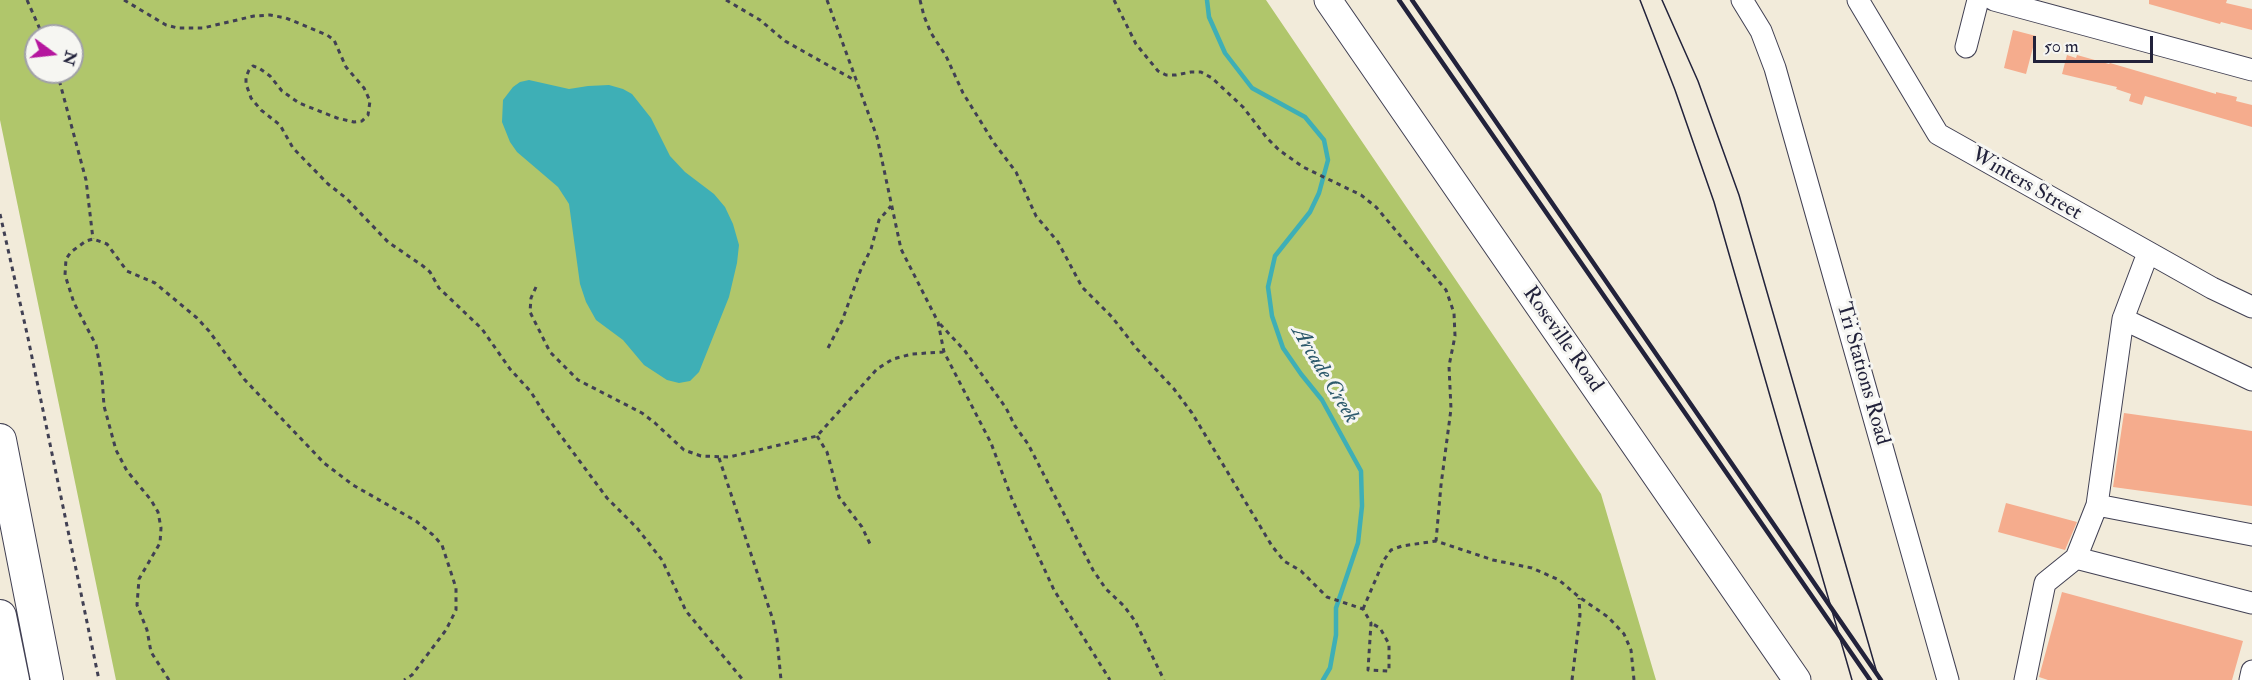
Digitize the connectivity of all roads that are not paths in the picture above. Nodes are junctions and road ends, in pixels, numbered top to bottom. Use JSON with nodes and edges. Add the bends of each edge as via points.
{"nodes":[{"id":1,"x":1328,"y":0,"type":"edge"},
{"id":2,"x":1742,"y":0,"type":"edge"},
{"id":3,"x":1858,"y":0,"type":"edge"},
{"id":4,"x":1978,"y":0,"type":"edge"},
{"id":5,"x":1994,"y":0,"type":"edge"},
{"id":6,"x":1966,"y":47,"type":"dead end"},
{"id":7,"x":2252,"y":70,"type":"edge"},
{"id":8,"x":2148,"y":253,"type":"junction"},
{"id":9,"x":2252,"y":307,"type":"edge"},
{"id":10,"x":2123,"y":319,"type":"junction"},
{"id":11,"x":2252,"y":380,"type":"edge"},
{"id":12,"x":0,"y":440,"type":"edge"},
{"id":13,"x":2097,"y":505,"type":"junction"},
{"id":14,"x":2252,"y":535,"type":"edge"},
{"id":15,"x":2076,"y":558,"type":"junction"},
{"id":16,"x":2252,"y":603,"type":"edge"},
{"id":17,"x":0,"y":616,"type":"edge"},
{"id":18,"x":2252,"y":671,"type":"edge"},
{"id":19,"x":13,"y":680,"type":"edge"},
{"id":20,"x":47,"y":680,"type":"edge"},
{"id":21,"x":1797,"y":680,"type":"edge"},
{"id":22,"x":1948,"y":680,"type":"edge"},
{"id":23,"x":2025,"y":680,"type":"edge"},
{"id":24,"x":2250,"y":680,"type":"edge"}],
"edges":[{"from":1,"to":21,"type":"main road","name":"Roseville Road"},
{"from":2,"to":22,"type":"street","name":"Tri Stations Road","via":[[1761,31],[1775,68]]},
{"from":3,"to":8,"type":"street","name":"Winters Street","via":[[1938,134]]},
{"from":4,"to":6,"type":"street"},
{"from":5,"to":7,"type":"street"},
{"from":8,"to":9,"type":"street","name":"Winters Street"},
{"from":8,"to":10,"type":"street"},
{"from":10,"to":11,"type":"street"},
{"from":10,"to":13,"type":"street"},
{"from":12,"to":20,"type":"highway"},
{"from":13,"to":14,"type":"street"},
{"from":13,"to":15,"type":"street"},
{"from":15,"to":16,"type":"street"},
{"from":15,"to":23,"type":"street","via":[[2045,583]]},
{"from":17,"to":19,"type":"highway"},
{"from":18,"to":24,"type":"street"}]}
